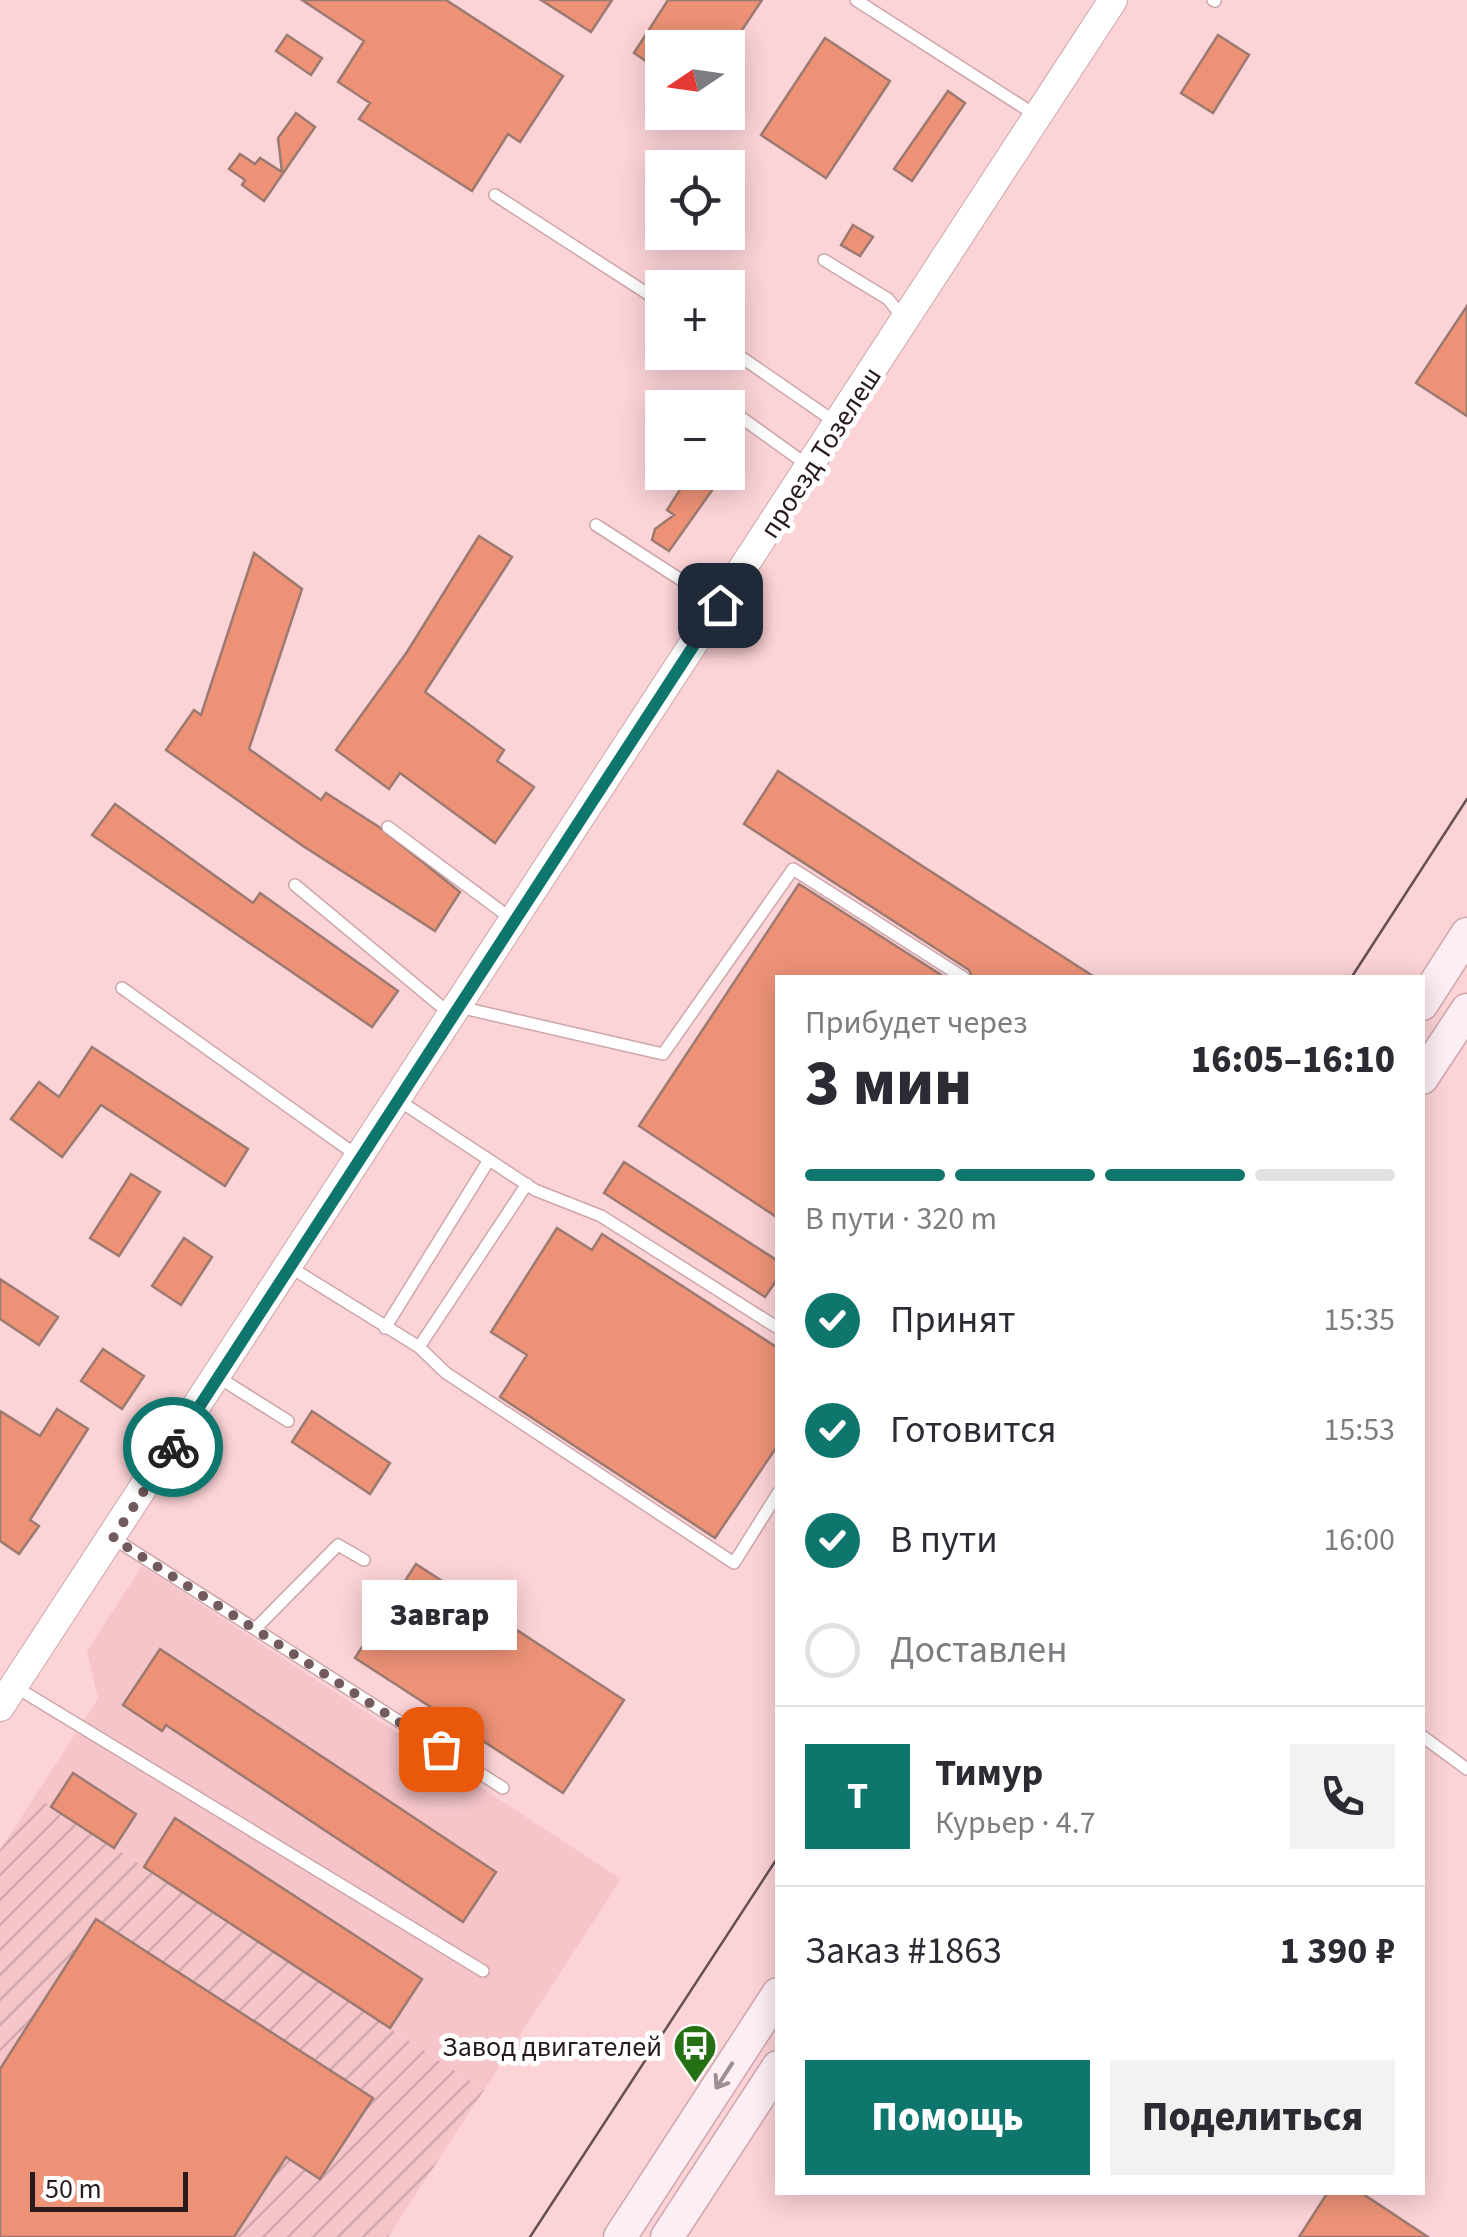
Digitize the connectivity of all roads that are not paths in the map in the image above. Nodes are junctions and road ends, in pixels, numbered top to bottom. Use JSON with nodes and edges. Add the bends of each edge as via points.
{"nodes":[{"id":1,"x":856,"y":0,"type":"edge"},
{"id":2,"x":1113,"y":0,"type":"edge"},
{"id":3,"x":1038,"y":116,"type":"junction"},
{"id":4,"x":495,"y":195,"type":"dead end"},
{"id":5,"x":824,"y":260,"type":"dead end"},
{"id":6,"x":645,"y":292,"type":"edge"},
{"id":7,"x":906,"y":320,"type":"junction"},
{"id":8,"x":745,"y":360,"type":"edge"},
{"id":9,"x":745,"y":421,"type":"edge"},
{"id":10,"x":838,"y":424,"type":"junction"},
{"id":11,"x":810,"y":466,"type":"junction"},
{"id":12,"x":596,"y":524,"type":"dead end"},
{"id":13,"x":720,"y":605,"type":"junction"},
{"id":14,"x":388,"y":827,"type":"dead end"},
{"id":15,"x":295,"y":885,"type":"dead end"},
{"id":16,"x":515,"y":920,"type":"junction"},
{"id":17,"x":1467,"y":934,"type":"edge"},
{"id":18,"x":959,"y":975,"type":"edge"},
{"id":19,"x":122,"y":988,"type":"dead end"},
{"id":20,"x":1425,"y":999,"type":"edge"},
{"id":21,"x":1467,"y":1010,"type":"edge"},
{"id":22,"x":456,"y":1012,"type":"junction"},
{"id":23,"x":1425,"y":1073,"type":"edge"},
{"id":24,"x":398,"y":1100,"type":"junction"},
{"id":25,"x":361,"y":1158,"type":"junction"},
{"id":26,"x":490,"y":1160,"type":"junction"},
{"id":27,"x":527,"y":1184,"type":"junction"},
{"id":28,"x":290,"y":1266,"type":"junction"},
{"id":29,"x":775,"y":1326,"type":"edge"},
{"id":30,"x":385,"y":1328,"type":"junction"},
{"id":31,"x":419,"y":1347,"type":"junction"},
{"id":32,"x":218,"y":1377,"type":"junction"},
{"id":33,"x":288,"y":1422,"type":"dead end"},
{"id":34,"x":775,"y":1499,"type":"edge"},
{"id":35,"x":113,"y":1538,"type":"junction"},
{"id":36,"x":364,"y":1560,"type":"dead end"},
{"id":37,"x":255,"y":1629,"type":"junction"},
{"id":38,"x":7,"y":1697,"type":"edge"},
{"id":39,"x":1425,"y":1738,"type":"edge"},
{"id":40,"x":1467,"y":1770,"type":"edge"},
{"id":41,"x":504,"y":1788,"type":"dead end"},
{"id":42,"x":483,"y":1972,"type":"dead end"},
{"id":43,"x":775,"y":1999,"type":"edge"},
{"id":44,"x":775,"y":2072,"type":"edge"},
{"id":45,"x":620,"y":2237,"type":"edge"},
{"id":46,"x":667,"y":2237,"type":"edge"}],
"edges":[{"from":1,"to":3,"type":"lane"},
{"from":2,"to":3,"type":"street","name":"проезд Тозелеш"},
{"from":3,"to":7,"type":"street","name":"проезд Тозелеш"},
{"from":4,"to":6,"type":"lane"},
{"from":5,"to":7,"type":"lane","via":[[888,299]]},
{"from":7,"to":10,"type":"street","name":"проезд Тозелеш"},
{"from":8,"to":10,"type":"lane"},
{"from":9,"to":11,"type":"lane"},
{"from":10,"to":11,"type":"street","name":"проезд Тозелеш"},
{"from":11,"to":13,"type":"street","name":"проезд Тозелеш"},
{"from":12,"to":13,"type":"lane"},
{"from":13,"to":16,"type":"street","name":"проезд Тозелеш"},
{"from":14,"to":16,"type":"lane"},
{"from":15,"to":22,"type":"lane"},
{"from":16,"to":22,"type":"street","name":"проезд Тозелеш"},
{"from":17,"to":20,"type":"main road"},
{"from":18,"to":22,"type":"lane","via":[[793,869],[663,1054]]},
{"from":19,"to":25,"type":"lane"},
{"from":21,"to":23,"type":"main road"},
{"from":22,"to":24,"type":"street","name":"проезд Тозелеш"},
{"from":24,"to":25,"type":"street","name":"проезд Тозелеш"},
{"from":24,"to":26,"type":"lane"},
{"from":25,"to":28,"type":"street","name":"проезд Тозелеш"},
{"from":26,"to":27,"type":"lane"},
{"from":26,"to":30,"type":"lane"},
{"from":27,"to":29,"type":"lane","via":[[601,1216]]},
{"from":27,"to":31,"type":"lane"},
{"from":28,"to":30,"type":"lane"},
{"from":28,"to":32,"type":"street","name":"проезд Тозелеш"},
{"from":30,"to":31,"type":"lane"},
{"from":31,"to":34,"type":"lane","via":[[446,1373],[734,1563]]},
{"from":32,"to":33,"type":"lane"},
{"from":32,"to":35,"type":"street","name":"проезд Тозелеш"},
{"from":35,"to":37,"type":"lane"},
{"from":35,"to":38,"type":"street","name":"проезд Тозелеш"},
{"from":36,"to":37,"type":"lane","via":[[338,1545]]},
{"from":37,"to":41,"type":"lane"},
{"from":38,"to":42,"type":"lane"},
{"from":39,"to":40,"type":"lane"},
{"from":43,"to":45,"type":"main road","one_way":true},
{"from":44,"to":46,"type":"main road"}]}
